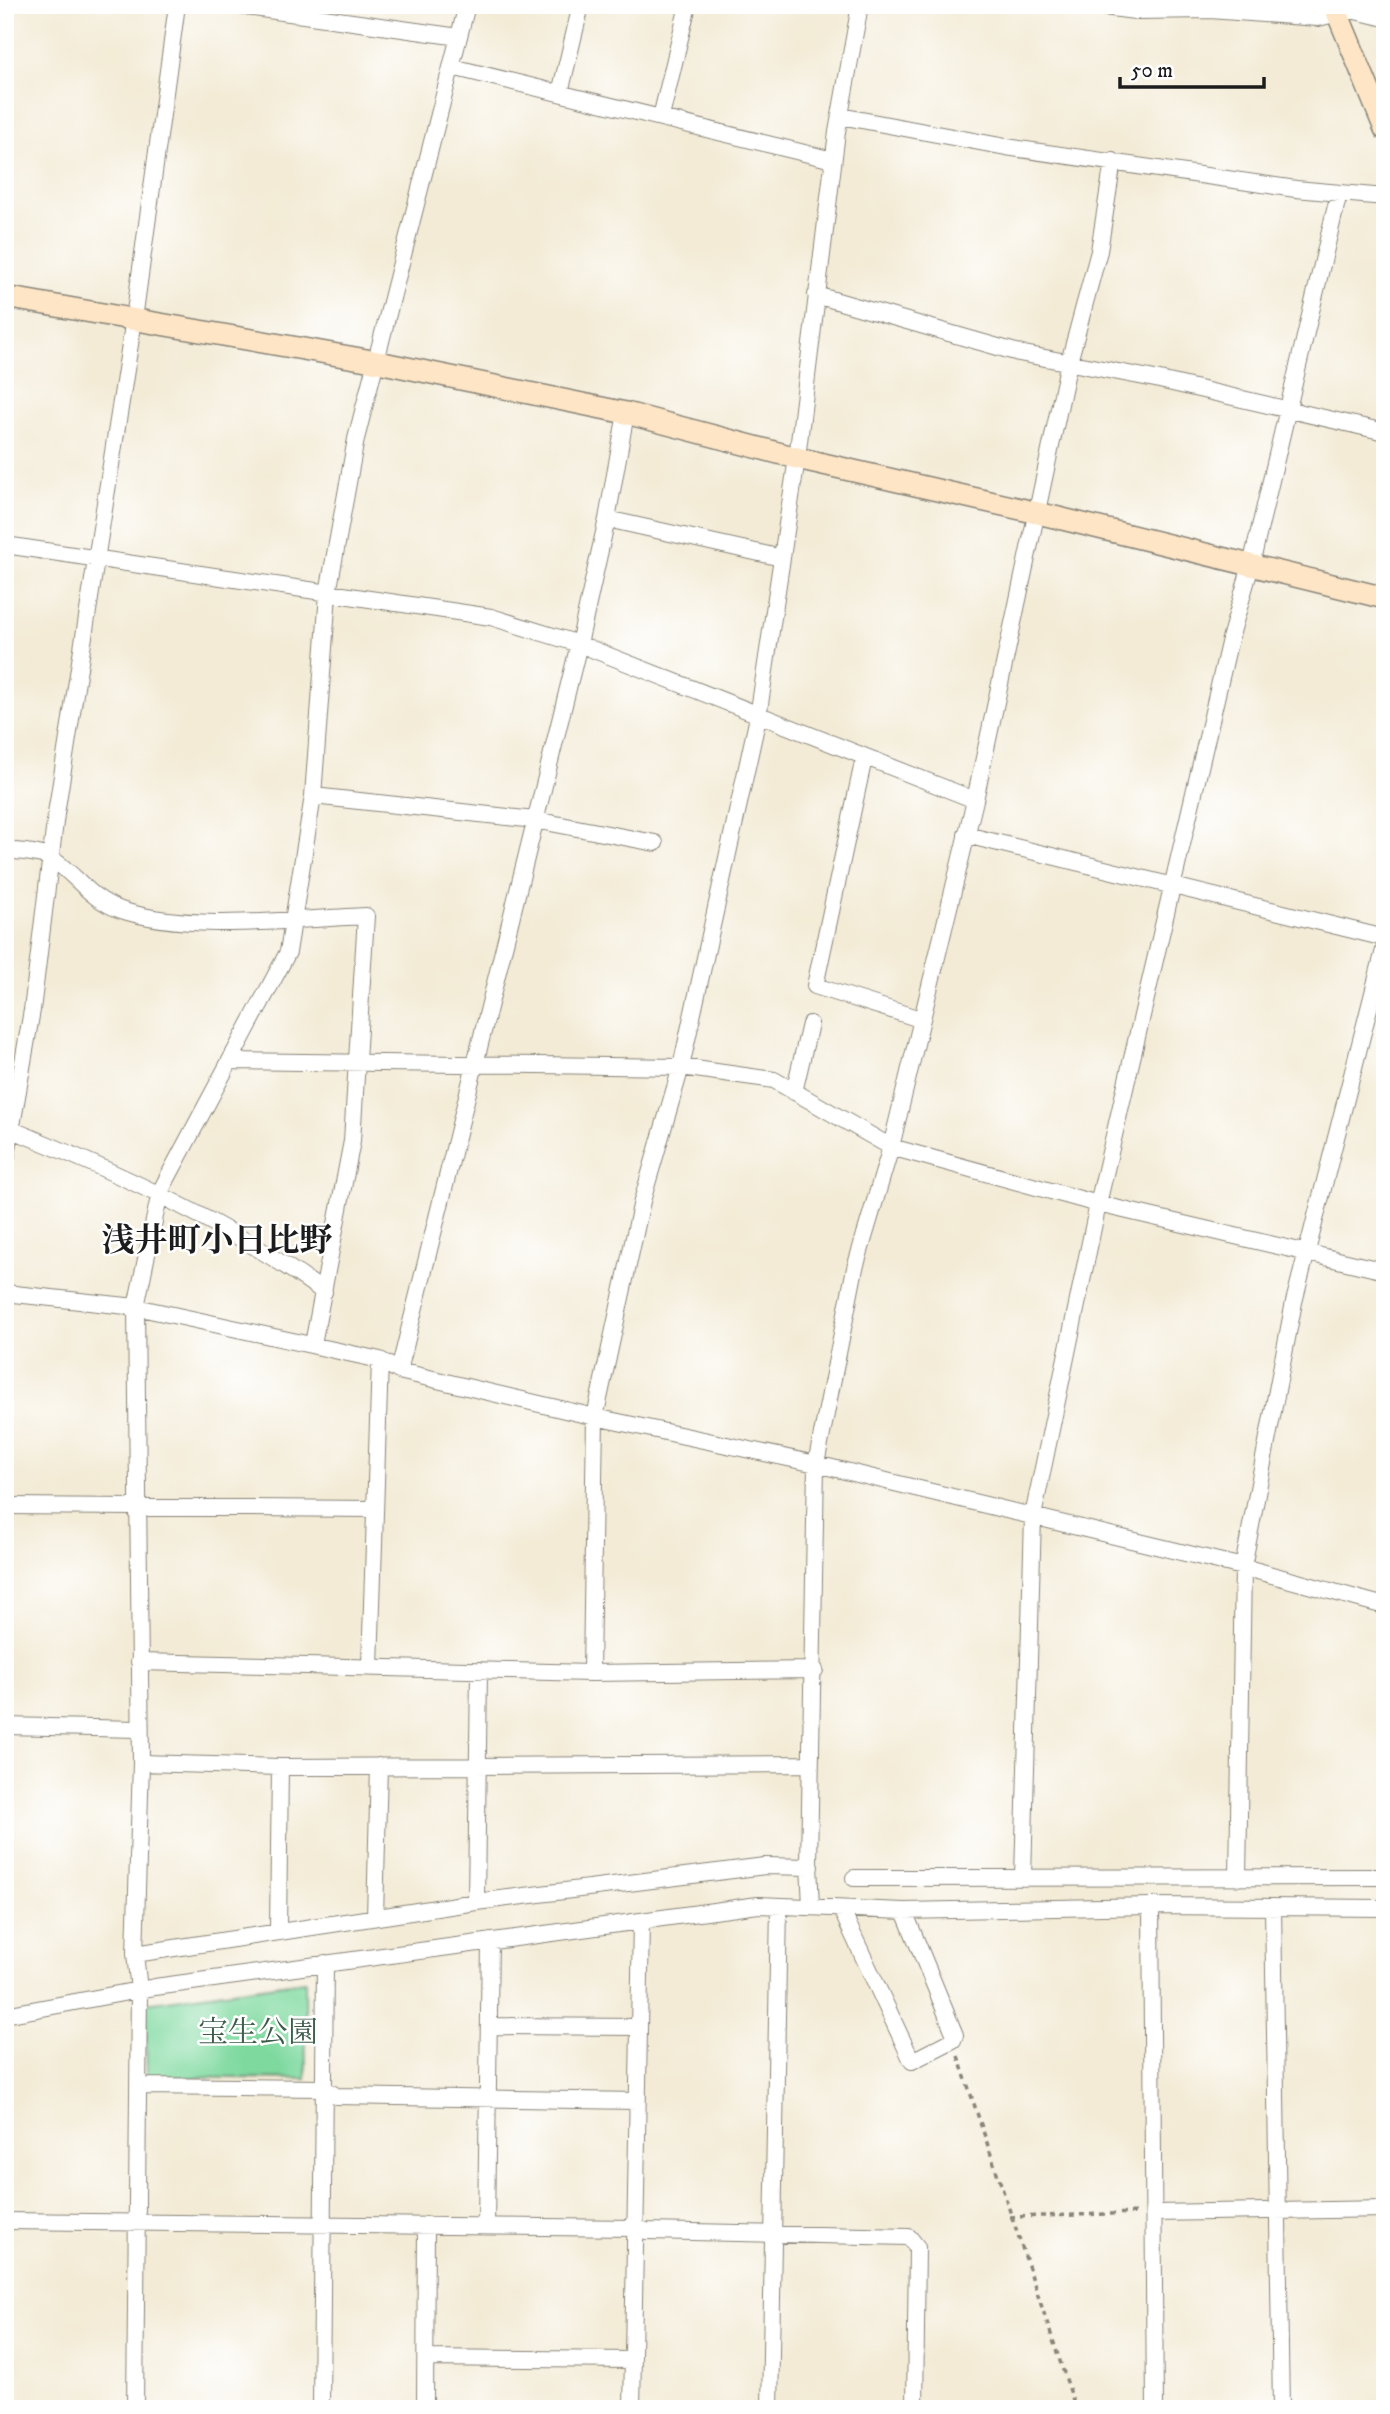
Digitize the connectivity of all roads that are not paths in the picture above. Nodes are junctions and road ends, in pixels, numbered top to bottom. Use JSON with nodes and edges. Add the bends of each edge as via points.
{"nodes":[{"id":1,"x":177,"y":5,"type":"edge"},
{"id":2,"x":232,"y":5,"type":"edge"},
{"id":3,"x":467,"y":5,"type":"edge"},
{"id":4,"x":581,"y":5,"type":"edge"},
{"id":5,"x":688,"y":5,"type":"edge"},
{"id":6,"x":860,"y":5,"type":"edge"},
{"id":7,"x":1088,"y":5,"type":"edge"},
{"id":8,"x":1340,"y":9,"type":"edge"},
{"id":9,"x":1385,"y":18,"type":"edge"},
{"id":10,"x":459,"y":37,"type":"junction"},
{"id":11,"x":452,"y":67,"type":"junction"},
{"id":12,"x":560,"y":93,"type":"junction"},
{"id":13,"x":840,"y":116,"type":"junction"},
{"id":14,"x":661,"y":117,"type":"junction"},
{"id":15,"x":1385,"y":129,"type":"edge"},
{"id":16,"x":833,"y":160,"type":"junction"},
{"id":17,"x":1113,"y":161,"type":"junction"},
{"id":18,"x":1339,"y":193,"type":"junction"},
{"id":19,"x":1385,"y":197,"type":"edge"},
{"id":20,"x":817,"y":295,"type":"junction"},
{"id":21,"x":5,"y":297,"type":"edge"},
{"id":22,"x":134,"y":319,"type":"junction"},
{"id":23,"x":378,"y":362,"type":"junction"},
{"id":24,"x":1069,"y":362,"type":"junction"},
{"id":25,"x":1287,"y":410,"type":"junction"},
{"id":26,"x":626,"y":413,"type":"junction"},
{"id":27,"x":1385,"y":432,"type":"edge"},
{"id":28,"x":797,"y":458,"type":"junction"},
{"id":29,"x":1038,"y":513,"type":"junction"},
{"id":30,"x":607,"y":519,"type":"junction"},
{"id":31,"x":5,"y":545,"type":"edge"},
{"id":32,"x":782,"y":558,"type":"junction"},
{"id":33,"x":96,"y":560,"type":"junction"},
{"id":34,"x":1251,"y":565,"type":"junction"},
{"id":35,"x":328,"y":593,"type":"junction"},
{"id":36,"x":1385,"y":598,"type":"edge"},
{"id":37,"x":579,"y":644,"type":"junction"},
{"id":38,"x":758,"y":717,"type":"junction"},
{"id":39,"x":864,"y":758,"type":"junction"},
{"id":40,"x":313,"y":796,"type":"junction"},
{"id":41,"x":975,"y":800,"type":"junction"},
{"id":42,"x":535,"y":820,"type":"junction"},
{"id":43,"x":966,"y":835,"type":"junction"},
{"id":44,"x":655,"y":843,"type":"dead end"},
{"id":45,"x":5,"y":849,"type":"edge"},
{"id":46,"x":51,"y":858,"type":"junction"},
{"id":47,"x":1172,"y":887,"type":"junction"},
{"id":48,"x":293,"y":919,"type":"junction"},
{"id":49,"x":1385,"y":938,"type":"edge"},
{"id":50,"x":1385,"y":946,"type":"edge"},
{"id":51,"x":920,"y":1018,"type":"junction"},
{"id":52,"x":810,"y":1024,"type":"dead end"},
{"id":53,"x":232,"y":1061,"type":"junction"},
{"id":54,"x":358,"y":1063,"type":"junction"},
{"id":55,"x":474,"y":1065,"type":"junction"},
{"id":56,"x":681,"y":1067,"type":"junction"},
{"id":57,"x":794,"y":1092,"type":"junction"},
{"id":58,"x":8,"y":1128,"type":"edge"},
{"id":59,"x":891,"y":1147,"type":"junction"},
{"id":60,"x":5,"y":1166,"type":"edge"},
{"id":61,"x":160,"y":1192,"type":"junction"},
{"id":62,"x":1098,"y":1204,"type":"junction"},
{"id":63,"x":1307,"y":1253,"type":"junction"},
{"id":64,"x":1385,"y":1271,"type":"edge"},
{"id":65,"x":324,"y":1292,"type":"junction"},
{"id":66,"x":5,"y":1293,"type":"edge"},
{"id":67,"x":136,"y":1307,"type":"junction"},
{"id":68,"x":313,"y":1344,"type":"junction"},
{"id":69,"x":380,"y":1360,"type":"junction"},
{"id":70,"x":400,"y":1371,"type":"junction"},
{"id":71,"x":595,"y":1417,"type":"junction"},
{"id":72,"x":816,"y":1464,"type":"junction"},
{"id":73,"x":139,"y":1505,"type":"junction"},
{"id":74,"x":5,"y":1506,"type":"edge"},
{"id":75,"x":375,"y":1509,"type":"junction"},
{"id":76,"x":1033,"y":1516,"type":"junction"},
{"id":77,"x":1243,"y":1567,"type":"junction"},
{"id":78,"x":1385,"y":1606,"type":"edge"},
{"id":79,"x":139,"y":1662,"type":"junction"},
{"id":80,"x":370,"y":1666,"type":"junction"},
{"id":81,"x":479,"y":1670,"type":"junction"},
{"id":82,"x":815,"y":1670,"type":"junction"},
{"id":83,"x":591,"y":1673,"type":"junction"},
{"id":84,"x":5,"y":1726,"type":"edge"},
{"id":85,"x":138,"y":1728,"type":"junction"},
{"id":86,"x":141,"y":1763,"type":"junction"},
{"id":87,"x":479,"y":1764,"type":"junction"},
{"id":88,"x":810,"y":1764,"type":"junction"},
{"id":89,"x":379,"y":1766,"type":"junction"},
{"id":90,"x":280,"y":1767,"type":"junction"},
{"id":91,"x":810,"y":1867,"type":"junction"},
{"id":92,"x":1023,"y":1877,"type":"junction"},
{"id":93,"x":1385,"y":1877,"type":"edge"},
{"id":94,"x":854,"y":1878,"type":"dead end"},
{"id":95,"x":1238,"y":1878,"type":"junction"},
{"id":96,"x":476,"y":1902,"type":"junction"},
{"id":97,"x":779,"y":1906,"type":"junction"},
{"id":98,"x":1151,"y":1906,"type":"junction"},
{"id":99,"x":811,"y":1907,"type":"junction"},
{"id":100,"x":1273,"y":1907,"type":"junction"},
{"id":101,"x":1385,"y":1908,"type":"edge"},
{"id":102,"x":841,"y":1909,"type":"junction"},
{"id":103,"x":904,"y":1911,"type":"junction"},
{"id":104,"x":375,"y":1917,"type":"junction"},
{"id":105,"x":640,"y":1921,"type":"junction"},
{"id":106,"x":278,"y":1931,"type":"junction"},
{"id":107,"x":489,"y":1941,"type":"junction"},
{"id":108,"x":135,"y":1954,"type":"junction"},
{"id":109,"x":325,"y":1963,"type":"junction"},
{"id":110,"x":139,"y":1990,"type":"junction"},
{"id":111,"x":5,"y":2015,"type":"edge"},
{"id":112,"x":488,"y":2026,"type":"junction"},
{"id":113,"x":639,"y":2027,"type":"junction"},
{"id":114,"x":138,"y":2086,"type":"junction"},
{"id":115,"x":324,"y":2088,"type":"junction"},
{"id":116,"x":488,"y":2099,"type":"junction"},
{"id":117,"x":637,"y":2101,"type":"junction"},
{"id":118,"x":1385,"y":2209,"type":"edge"},
{"id":119,"x":1278,"y":2211,"type":"junction"},
{"id":120,"x":1155,"y":2213,"type":"junction"},
{"id":121,"x":5,"y":2221,"type":"edge"},
{"id":122,"x":137,"y":2222,"type":"junction"},
{"id":123,"x":323,"y":2223,"type":"junction"},
{"id":124,"x":426,"y":2225,"type":"junction"},
{"id":125,"x":486,"y":2226,"type":"junction"},
{"id":126,"x":635,"y":2228,"type":"junction"},
{"id":127,"x":774,"y":2234,"type":"junction"},
{"id":128,"x":426,"y":2357,"type":"junction"},
{"id":129,"x":633,"y":2360,"type":"junction"},
{"id":130,"x":135,"y":2409,"type":"edge"},
{"id":131,"x":321,"y":2409,"type":"edge"},
{"id":132,"x":425,"y":2409,"type":"edge"},
{"id":133,"x":632,"y":2409,"type":"edge"},
{"id":134,"x":770,"y":2409,"type":"edge"},
{"id":135,"x":915,"y":2409,"type":"edge"},
{"id":136,"x":1155,"y":2409,"type":"edge"},
{"id":137,"x":1281,"y":2409,"type":"edge"}],
"edges":[{"from":1,"to":22,"type":"street"},
{"from":2,"to":10,"type":"street"},
{"from":3,"to":10,"type":"street"},
{"from":4,"to":12,"type":"street"},
{"from":5,"to":14,"type":"street"},
{"from":6,"to":13,"type":"street"},
{"from":7,"to":8,"type":"street","via":[[1318,18]]},
{"from":8,"to":9,"type":"street"},
{"from":8,"to":15,"type":"street"},
{"from":10,"to":11,"type":"street"},
{"from":11,"to":12,"type":"street"},
{"from":11,"to":23,"type":"street"},
{"from":12,"to":14,"type":"street"},
{"from":13,"to":16,"type":"street"},
{"from":13,"to":17,"type":"street","via":[[1006,147]]},
{"from":14,"to":16,"type":"street"},
{"from":16,"to":20,"type":"street"},
{"from":17,"to":18,"type":"street"},
{"from":17,"to":24,"type":"street","via":[[1099,251]]},
{"from":18,"to":19,"type":"street"},
{"from":18,"to":25,"type":"street"},
{"from":20,"to":24,"type":"street","via":[[1019,353]]},
{"from":20,"to":28,"type":"street"},
{"from":21,"to":22,"type":"street"},
{"from":22,"to":23,"type":"street"},
{"from":22,"to":33,"type":"street"},
{"from":23,"to":26,"type":"street"},
{"from":23,"to":35,"type":"street","via":[[356,439]]},
{"from":24,"to":25,"type":"street"},
{"from":24,"to":29,"type":"street"},
{"from":25,"to":27,"type":"street"},
{"from":25,"to":34,"type":"street"},
{"from":26,"to":28,"type":"street"},
{"from":26,"to":30,"type":"street"},
{"from":28,"to":29,"type":"street"},
{"from":28,"to":32,"type":"street"},
{"from":29,"to":34,"type":"street"},
{"from":29,"to":41,"type":"street"},
{"from":30,"to":32,"type":"street"},
{"from":30,"to":37,"type":"street"},
{"from":31,"to":33,"type":"street"},
{"from":32,"to":38,"type":"street"},
{"from":33,"to":35,"type":"street"},
{"from":33,"to":46,"type":"street"},
{"from":34,"to":36,"type":"street"},
{"from":34,"to":47,"type":"street"},
{"from":35,"to":37,"type":"street","via":[[491,617]]},
{"from":35,"to":40,"type":"street"},
{"from":37,"to":38,"type":"street"},
{"from":37,"to":42,"type":"street"},
{"from":38,"to":39,"type":"street"},
{"from":38,"to":56,"type":"street"},
{"from":39,"to":41,"type":"street"},
{"from":39,"to":51,"type":"street","via":[[815,986]]},
{"from":40,"to":42,"type":"street"},
{"from":40,"to":48,"type":"street"},
{"from":41,"to":43,"type":"street"},
{"from":42,"to":44,"type":"street"},
{"from":42,"to":55,"type":"street"},
{"from":43,"to":47,"type":"street"},
{"from":43,"to":51,"type":"street"},
{"from":45,"to":46,"type":"street"},
{"from":46,"to":48,"type":"street","via":[[97,900],[122,910],[174,919]]},
{"from":46,"to":58,"type":"street","via":[[32,1010]]},
{"from":47,"to":49,"type":"street"},
{"from":47,"to":62,"type":"street"},
{"from":48,"to":53,"type":"street","via":[[288,951]]},
{"from":48,"to":54,"type":"street","via":[[366,916]]},
{"from":50,"to":63,"type":"street"},
{"from":51,"to":59,"type":"street"},
{"from":52,"to":57,"type":"street"},
{"from":53,"to":54,"type":"street"},
{"from":53,"to":61,"type":"street"},
{"from":54,"to":55,"type":"street"},
{"from":54,"to":65,"type":"street","via":[[352,1141]]},
{"from":55,"to":56,"type":"street"},
{"from":55,"to":70,"type":"street"},
{"from":56,"to":57,"type":"street","via":[[762,1077]]},
{"from":56,"to":71,"type":"street","via":[[642,1201]]},
{"from":57,"to":59,"type":"street"},
{"from":58,"to":60,"type":"street"},
{"from":58,"to":61,"type":"street"},
{"from":59,"to":62,"type":"street"},
{"from":59,"to":72,"type":"street","via":[[855,1268]]},
{"from":61,"to":65,"type":"street","via":[[260,1248]]},
{"from":61,"to":67,"type":"street"},
{"from":62,"to":63,"type":"street"},
{"from":62,"to":76,"type":"street"},
{"from":63,"to":64,"type":"street"},
{"from":63,"to":77,"type":"street"},
{"from":65,"to":68,"type":"street"},
{"from":66,"to":67,"type":"street"},
{"from":67,"to":68,"type":"street"},
{"from":67,"to":73,"type":"street"},
{"from":68,"to":69,"type":"street"},
{"from":69,"to":70,"type":"street"},
{"from":69,"to":75,"type":"street"},
{"from":70,"to":71,"type":"street"},
{"from":71,"to":72,"type":"street"},
{"from":71,"to":83,"type":"street"},
{"from":72,"to":76,"type":"street"},
{"from":72,"to":82,"type":"street"},
{"from":73,"to":74,"type":"street"},
{"from":73,"to":75,"type":"street"},
{"from":73,"to":79,"type":"street"},
{"from":75,"to":80,"type":"street"},
{"from":76,"to":77,"type":"street"},
{"from":76,"to":92,"type":"street"},
{"from":77,"to":78,"type":"street"},
{"from":77,"to":95,"type":"street"},
{"from":79,"to":80,"type":"street"},
{"from":79,"to":85,"type":"street"},
{"from":80,"to":81,"type":"street"},
{"from":81,"to":83,"type":"street"},
{"from":81,"to":87,"type":"street"},
{"from":82,"to":83,"type":"street"},
{"from":82,"to":88,"type":"street"},
{"from":84,"to":85,"type":"street"},
{"from":85,"to":86,"type":"street"},
{"from":86,"to":90,"type":"street"},
{"from":86,"to":108,"type":"street"},
{"from":87,"to":88,"type":"street"},
{"from":87,"to":89,"type":"street"},
{"from":87,"to":96,"type":"street"},
{"from":88,"to":91,"type":"street"},
{"from":89,"to":90,"type":"street"},
{"from":89,"to":104,"type":"street"},
{"from":90,"to":106,"type":"street"},
{"from":91,"to":96,"type":"street","via":[[765,1866]]},
{"from":91,"to":99,"type":"street"},
{"from":92,"to":94,"type":"street"},
{"from":92,"to":95,"type":"street"},
{"from":93,"to":95,"type":"street"},
{"from":96,"to":104,"type":"street"},
{"from":97,"to":99,"type":"street"},
{"from":97,"to":105,"type":"street"},
{"from":97,"to":127,"type":"street"},
{"from":98,"to":100,"type":"street"},
{"from":98,"to":103,"type":"street"},
{"from":98,"to":120,"type":"street"},
{"from":99,"to":102,"type":"street"},
{"from":100,"to":101,"type":"street"},
{"from":100,"to":119,"type":"street"},
{"from":102,"to":103,"type":"street"},
{"from":102,"to":103,"type":"street","via":[[912,2061],[955,2035]]},
{"from":104,"to":106,"type":"street"},
{"from":105,"to":107,"type":"street"},
{"from":105,"to":113,"type":"street"},
{"from":106,"to":108,"type":"street"},
{"from":107,"to":109,"type":"street"},
{"from":107,"to":112,"type":"street"},
{"from":108,"to":110,"type":"street"},
{"from":109,"to":110,"type":"street"},
{"from":109,"to":115,"type":"street"},
{"from":110,"to":111,"type":"street"},
{"from":110,"to":114,"type":"street"},
{"from":112,"to":113,"type":"street"},
{"from":112,"to":116,"type":"street"},
{"from":113,"to":117,"type":"street"},
{"from":114,"to":115,"type":"street"},
{"from":114,"to":122,"type":"street"},
{"from":115,"to":116,"type":"street","via":[[336,2096]]},
{"from":115,"to":123,"type":"street"},
{"from":116,"to":117,"type":"street"},
{"from":116,"to":125,"type":"street"},
{"from":117,"to":126,"type":"street"},
{"from":118,"to":119,"type":"street"},
{"from":119,"to":120,"type":"street"},
{"from":119,"to":137,"type":"street"},
{"from":120,"to":136,"type":"street"},
{"from":121,"to":122,"type":"street"},
{"from":122,"to":123,"type":"street"},
{"from":122,"to":130,"type":"street"},
{"from":123,"to":124,"type":"street"},
{"from":123,"to":131,"type":"street"},
{"from":124,"to":125,"type":"street"},
{"from":124,"to":128,"type":"street"},
{"from":125,"to":126,"type":"street"},
{"from":126,"to":127,"type":"street"},
{"from":126,"to":129,"type":"street"},
{"from":127,"to":134,"type":"street"},
{"from":127,"to":135,"type":"street","via":[[909,2237],[917,2247]]},
{"from":128,"to":129,"type":"street"},
{"from":128,"to":132,"type":"street"},
{"from":129,"to":133,"type":"street"}]}
